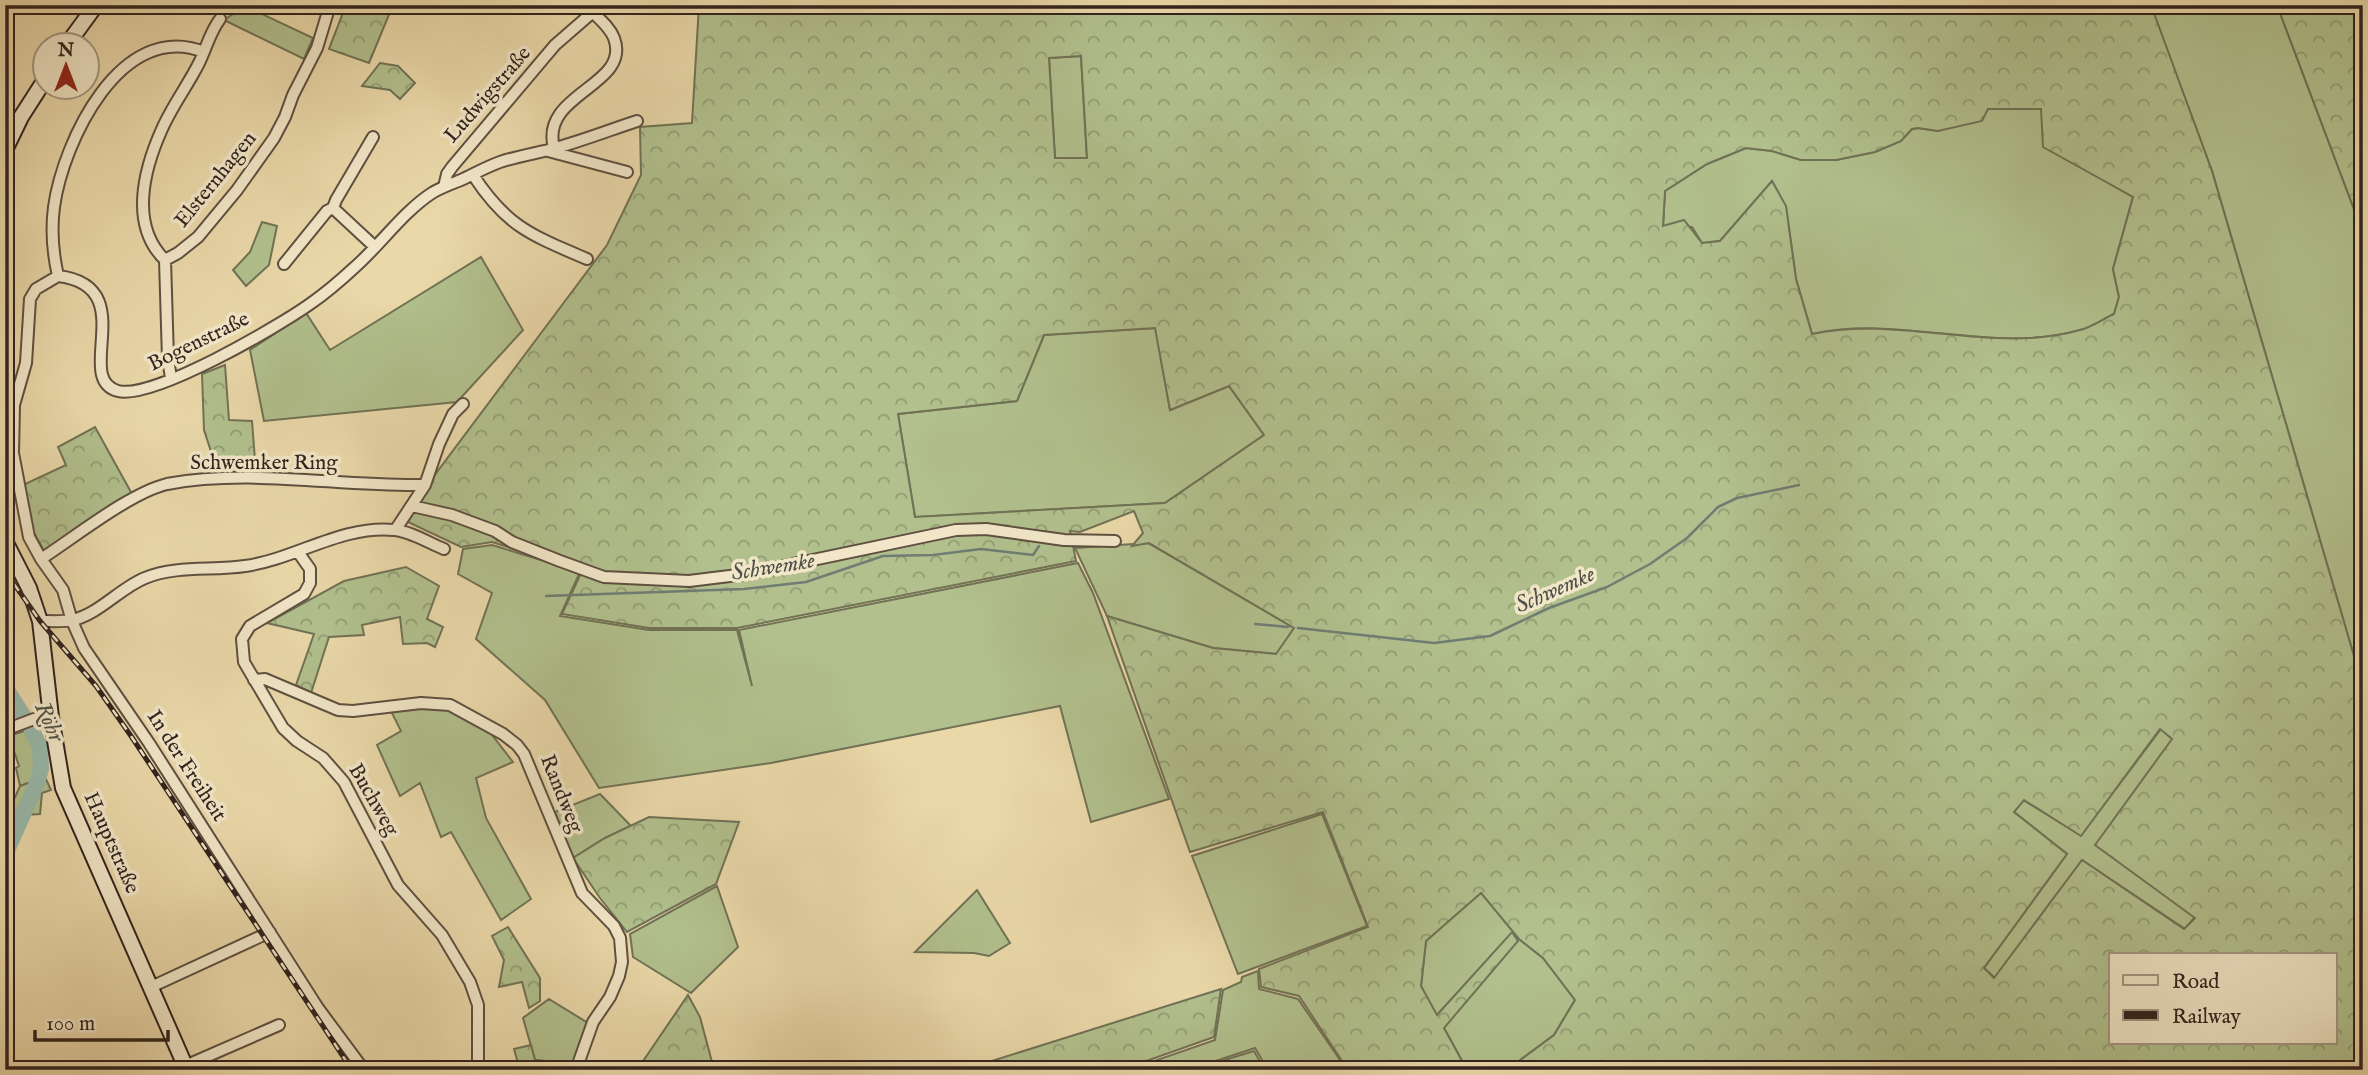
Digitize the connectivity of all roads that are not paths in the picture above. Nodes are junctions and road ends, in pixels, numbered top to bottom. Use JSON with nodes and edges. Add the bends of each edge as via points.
{"nodes":[{"id":1,"x":96,"y":5,"type":"edge"},
{"id":2,"x":330,"y":5,"type":"edge"},
{"id":3,"x":593,"y":8,"type":"edge"},
{"id":4,"x":220,"y":19,"type":"dead end"},
{"id":5,"x":76,"y":32,"type":"edge"},
{"id":6,"x":204,"y":52,"type":"junction"},
{"id":7,"x":32,"y":100,"type":"edge"},
{"id":8,"x":637,"y":121,"type":"dead end"},
{"id":9,"x":373,"y":137,"type":"dead end"},
{"id":10,"x":6,"y":146,"type":"edge"},
{"id":11,"x":551,"y":149,"type":"junction"},
{"id":12,"x":626,"y":172,"type":"dead end"},
{"id":13,"x":472,"y":175,"type":"junction"},
{"id":14,"x":444,"y":187,"type":"junction"},
{"id":15,"x":333,"y":208,"type":"junction"},
{"id":16,"x":375,"y":247,"type":"junction"},
{"id":17,"x":165,"y":260,"type":"junction"},
{"id":18,"x":587,"y":260,"type":"dead end"},
{"id":19,"x":284,"y":264,"type":"dead end"},
{"id":20,"x":58,"y":276,"type":"junction"},
{"id":21,"x":171,"y":378,"type":"junction"},
{"id":22,"x":463,"y":404,"type":"dead end"},
{"id":23,"x":425,"y":485,"type":"junction"},
{"id":24,"x":412,"y":506,"type":"junction"},
{"id":25,"x":396,"y":530,"type":"junction"},
{"id":26,"x":5,"y":541,"type":"edge"},
{"id":27,"x":1115,"y":541,"type":"dead end"},
{"id":28,"x":444,"y":549,"type":"dead end"},
{"id":29,"x":298,"y":552,"type":"junction"},
{"id":30,"x":41,"y":559,"type":"junction"},
{"id":31,"x":40,"y":621,"type":"junction"},
{"id":32,"x":72,"y":621,"type":"junction"},
{"id":33,"x":254,"y":680,"type":"junction"},
{"id":34,"x":51,"y":717,"type":"junction"},
{"id":35,"x":9,"y":729,"type":"edge"},
{"id":36,"x":270,"y":932,"type":"junction"},
{"id":37,"x":151,"y":987,"type":"junction"},
{"id":38,"x":279,"y":1025,"type":"dead end"},
{"id":39,"x":186,"y":1068,"type":"edge"},
{"id":40,"x":364,"y":1070,"type":"edge"},
{"id":41,"x":478,"y":1070,"type":"edge"},
{"id":42,"x":576,"y":1070,"type":"edge"}],
"edges":[{"from":1,"to":5,"type":"main road"},
{"from":2,"to":17,"type":"street","name":"Elsternhagen","via":[[317,47],[274,138],[198,237]]},
{"from":3,"to":11,"type":"street","via":[[614,39],[615,58],[606,74],[562,110]]},
{"from":3,"to":14,"type":"street","name":"Ludwigstraße","via":[[452,167]]},
{"from":4,"to":6,"type":"street"},
{"from":6,"to":17,"type":"street","via":[[163,126],[144,188],[147,232]]},
{"from":6,"to":20,"type":"street","via":[[176,45],[139,56],[119,74],[79,127],[54,204]]},
{"from":7,"to":10,"type":"main road"},
{"from":8,"to":11,"type":"street","name":"Bogenstraße"},
{"from":9,"to":15,"type":"street"},
{"from":11,"to":12,"type":"street","name":"Bogenstraße"},
{"from":11,"to":13,"type":"street","name":"Bogenstraße","via":[[500,162]]},
{"from":13,"to":14,"type":"street","name":"Bogenstraße"},
{"from":13,"to":18,"type":"street","via":[[509,220],[533,237]]},
{"from":14,"to":16,"type":"street","name":"Bogenstraße","via":[[431,193]]},
{"from":15,"to":16,"type":"street"},
{"from":15,"to":19,"type":"street"},
{"from":16,"to":21,"type":"street","name":"Bogenstraße","via":[[310,304],[245,344]]},
{"from":17,"to":21,"type":"street"},
{"from":20,"to":21,"type":"street","name":"Bogenstraße","via":[[82,283],[100,303],[104,323],[101,366],[109,386],[133,391]]},
{"from":20,"to":30,"type":"street","name":"In der Freiheit","via":[[36,289],[30,299],[26,363],[14,405],[13,453],[21,501],[29,537]]},
{"from":22,"to":23,"type":"street","via":[[448,424]]},
{"from":23,"to":24,"type":"street"},
{"from":23,"to":30,"type":"street","name":"Schwemker Ring","via":[[278,478],[167,484],[117,509]]},
{"from":24,"to":25,"type":"street"},
{"from":24,"to":27,"type":"street","via":[[452,515],[604,577],[690,581],[746,574],[956,530]]},
{"from":25,"to":28,"type":"street"},
{"from":25,"to":29,"type":"street","via":[[340,536]]},
{"from":26,"to":31,"type":"main road","name":"Hauptstraße"},
{"from":29,"to":32,"type":"street","via":[[246,566],[147,577]]},
{"from":29,"to":33,"type":"street","name":"Buchweg","via":[[310,569],[307,590],[250,626],[242,639],[242,657]]},
{"from":30,"to":32,"type":"street","name":"In der Freiheit","via":[[63,590]]},
{"from":31,"to":32,"type":"street"},
{"from":31,"to":34,"type":"main road","name":"Hauptstraße"},
{"from":32,"to":36,"type":"street","name":"In der Freiheit","via":[[83,648]]},
{"from":33,"to":41,"type":"street","name":"Buchweg","via":[[288,734],[339,775],[398,885],[442,935],[470,982],[478,1005]]},
{"from":33,"to":42,"type":"street","name":"Randweg","via":[[265,679],[344,711],[399,704],[450,705],[492,727],[521,750],[582,893],[620,938],[619,976],[593,1022]]},
{"from":34,"to":35,"type":"street"},
{"from":34,"to":37,"type":"main road","name":"Hauptstraße","via":[[63,788]]},
{"from":36,"to":37,"type":"street"},
{"from":36,"to":40,"type":"street","name":"In der Freiheit"},
{"from":37,"to":39,"type":"main road","name":"Hauptstraße"},
{"from":38,"to":39,"type":"street"}]}
